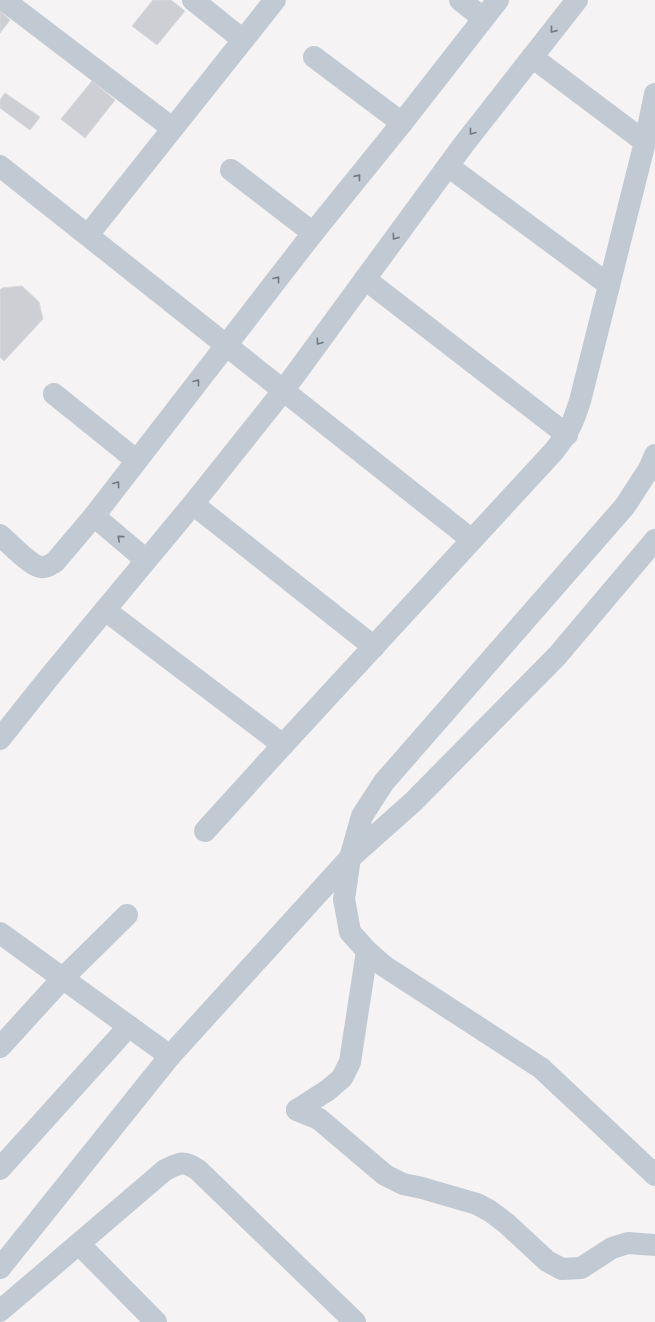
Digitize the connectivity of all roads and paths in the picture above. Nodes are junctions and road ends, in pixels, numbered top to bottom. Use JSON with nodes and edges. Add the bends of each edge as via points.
{"nodes":[{"id":1,"x":4,"y":0,"type":"edge"},
{"id":2,"x":193,"y":0,"type":"edge"},
{"id":3,"x":275,"y":0,"type":"edge"},
{"id":4,"x":460,"y":0,"type":"edge"},
{"id":5,"x":498,"y":0,"type":"edge"},
{"id":6,"x":577,"y":0,"type":"edge"},
{"id":7,"x":483,"y":18,"type":"junction"},
{"id":8,"x":243,"y":40,"type":"junction"},
{"id":9,"x":314,"y":57,"type":"dead end"},
{"id":10,"x":532,"y":57,"type":"junction"},
{"id":11,"x":655,"y":94,"type":"edge"},
{"id":12,"x":402,"y":123,"type":"junction"},
{"id":13,"x":172,"y":128,"type":"junction"},
{"id":14,"x":645,"y":142,"type":"junction"},
{"id":15,"x":0,"y":166,"type":"edge"},
{"id":16,"x":448,"y":166,"type":"junction"},
{"id":17,"x":231,"y":170,"type":"dead end"},
{"id":18,"x":313,"y":233,"type":"junction"},
{"id":19,"x":88,"y":235,"type":"junction"},
{"id":20,"x":365,"y":279,"type":"junction"},
{"id":21,"x":609,"y":285,"type":"junction"},
{"id":22,"x":226,"y":345,"type":"junction"},
{"id":23,"x":283,"y":391,"type":"junction"},
{"id":24,"x":54,"y":394,"type":"dead end"},
{"id":25,"x":567,"y":435,"type":"junction"},
{"id":26,"x":655,"y":455,"type":"edge"},
{"id":27,"x":136,"y":460,"type":"junction"},
{"id":28,"x":193,"y":504,"type":"junction"},
{"id":29,"x":94,"y":516,"type":"junction"},
{"id":30,"x":0,"y":535,"type":"edge"},
{"id":31,"x":472,"y":540,"type":"junction"},
{"id":32,"x":655,"y":540,"type":"edge"},
{"id":33,"x":146,"y":560,"type":"junction"},
{"id":34,"x":105,"y":610,"type":"junction"},
{"id":35,"x":374,"y":647,"type":"junction"},
{"id":36,"x":0,"y":739,"type":"edge"},
{"id":37,"x":283,"y":745,"type":"junction"},
{"id":38,"x":205,"y":831,"type":"dead end"},
{"id":39,"x":350,"y":858,"type":"junction"},
{"id":40,"x":127,"y":915,"type":"dead end"},
{"id":41,"x":0,"y":933,"type":"edge"},
{"id":42,"x":367,"y":952,"type":"junction"},
{"id":43,"x":63,"y":978,"type":"junction"},
{"id":44,"x":129,"y":1026,"type":"junction"},
{"id":45,"x":0,"y":1047,"type":"edge"},
{"id":46,"x":170,"y":1056,"type":"junction"},
{"id":47,"x":0,"y":1169,"type":"edge"},
{"id":48,"x":655,"y":1175,"type":"edge"},
{"id":49,"x":79,"y":1244,"type":"junction"},
{"id":50,"x":655,"y":1245,"type":"edge"},
{"id":51,"x":0,"y":1268,"type":"edge"},
{"id":52,"x":0,"y":1311,"type":"edge"},
{"id":53,"x":156,"y":1322,"type":"edge"},
{"id":54,"x":355,"y":1322,"type":"edge"}],
"edges":[{"from":1,"to":13,"type":"street"},
{"from":2,"to":8,"type":"street"},
{"from":3,"to":8,"type":"street"},
{"from":4,"to":7,"type":"street"},
{"from":5,"to":7,"type":"street"},
{"from":6,"to":10,"type":"street","one_way":true},
{"from":7,"to":12,"type":"street"},
{"from":8,"to":13,"type":"street"},
{"from":9,"to":12,"type":"street"},
{"from":10,"to":14,"type":"street"},
{"from":10,"to":16,"type":"street","one_way":true},
{"from":11,"to":14,"type":"street"},
{"from":18,"to":12,"type":"street","one_way":true},
{"from":13,"to":19,"type":"street"},
{"from":14,"to":21,"type":"street"},
{"from":15,"to":19,"type":"street"},
{"from":16,"to":20,"type":"street","one_way":true},
{"from":16,"to":21,"type":"street"},
{"from":17,"to":18,"type":"street"},
{"from":22,"to":18,"type":"street","one_way":true},
{"from":19,"to":22,"type":"street"},
{"from":20,"to":23,"type":"street","one_way":true},
{"from":20,"to":25,"type":"street"},
{"from":21,"to":25,"type":"street","via":[[580,401]]},
{"from":22,"to":23,"type":"street"},
{"from":27,"to":22,"type":"street","one_way":true},
{"from":23,"to":28,"type":"street"},
{"from":23,"to":31,"type":"street"},
{"from":24,"to":27,"type":"street"},
{"from":25,"to":31,"type":"street"},
{"from":26,"to":39,"type":"street","via":[[625,506],[384,782],[362,816]]},
{"from":29,"to":27,"type":"street","one_way":true},
{"from":28,"to":33,"type":"street"},
{"from":28,"to":35,"type":"street"},
{"from":29,"to":30,"type":"street","via":[[55,562],[48,566],[40,567],[30,561]]},
{"from":33,"to":29,"type":"street","one_way":true},
{"from":31,"to":35,"type":"street"},
{"from":32,"to":39,"type":"street","via":[[557,656],[413,802]]},
{"from":33,"to":34,"type":"street"},
{"from":34,"to":36,"type":"street"},
{"from":34,"to":37,"type":"street"},
{"from":35,"to":37,"type":"street"},
{"from":37,"to":38,"type":"street"},
{"from":39,"to":42,"type":"street","via":[[344,899],[350,932]]},
{"from":39,"to":46,"type":"street"},
{"from":40,"to":43,"type":"street"},
{"from":41,"to":43,"type":"street"},
{"from":42,"to":48,"type":"street","via":[[384,966],[540,1068]]},
{"from":42,"to":50,"type":"street","via":[[350,1062],[342,1078],[297,1110],[319,1119],[385,1175],[403,1184],[477,1204],[490,1211],[547,1261],[562,1269],[581,1268],[612,1248],[628,1243]]},
{"from":43,"to":44,"type":"street"},
{"from":43,"to":45,"type":"street"},
{"from":44,"to":46,"type":"street"},
{"from":44,"to":47,"type":"street"},
{"from":46,"to":51,"type":"street"},
{"from":49,"to":52,"type":"street"},
{"from":49,"to":53,"type":"street"},
{"from":49,"to":54,"type":"street","via":[[165,1170],[180,1163],[190,1165]]}]}
